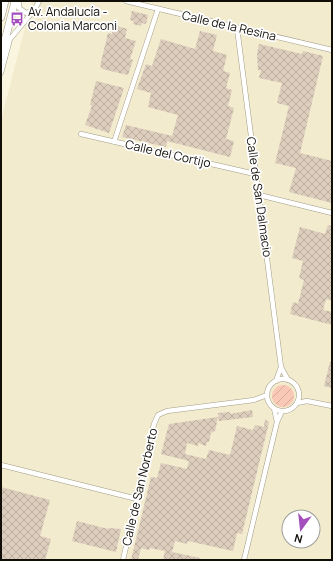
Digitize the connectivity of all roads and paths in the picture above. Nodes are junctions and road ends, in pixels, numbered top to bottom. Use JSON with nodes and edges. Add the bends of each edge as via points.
{"nodes":[{"id":1,"x":5,"y":1,"type":"edge"},
{"id":2,"x":15,"y":1,"type":"edge"},
{"id":3,"x":19,"y":1,"type":"edge"},
{"id":4,"x":39,"y":1,"type":"edge"},
{"id":5,"x":126,"y":1,"type":"edge"},
{"id":6,"x":158,"y":9,"type":"junction"},
{"id":7,"x":33,"y":11,"type":"junction"},
{"id":8,"x":1,"y":17,"type":"edge"},
{"id":9,"x":237,"y":28,"type":"junction"},
{"id":10,"x":332,"y":50,"type":"edge"},
{"id":11,"x":1,"y":56,"type":"edge"},
{"id":12,"x":1,"y":73,"type":"edge"},
{"id":13,"x":81,"y":134,"type":"dead end"},
{"id":14,"x":114,"y":142,"type":"junction"},
{"id":15,"x":256,"y":174,"type":"junction"},
{"id":16,"x":259,"y":195,"type":"junction"},
{"id":17,"x":332,"y":213,"type":"edge"},
{"id":18,"x":281,"y":367,"type":"junction"},
{"id":19,"x":288,"y":380,"type":"junction"},
{"id":20,"x":276,"y":381,"type":"junction"},
{"id":21,"x":299,"y":394,"type":"junction"},
{"id":22,"x":267,"y":395,"type":"junction"},
{"id":23,"x":254,"y":400,"type":"junction"},
{"id":24,"x":307,"y":401,"type":"junction"},
{"id":25,"x":269,"y":402,"type":"junction"},
{"id":26,"x":297,"y":403,"type":"junction"},
{"id":27,"x":332,"y":406,"type":"edge"},
{"id":28,"x":274,"y":408,"type":"junction"},
{"id":29,"x":282,"y":411,"type":"junction"},
{"id":30,"x":277,"y":422,"type":"junction"},
{"id":31,"x":1,"y":465,"type":"edge"},
{"id":32,"x":137,"y":499,"type":"junction"},
{"id":33,"x":123,"y":560,"type":"edge"},
{"id":34,"x":244,"y":560,"type":"edge"}],
"edges":[{"from":1,"to":8,"type":"main road"},
{"from":2,"to":11,"type":"main road"},
{"from":3,"to":7,"type":"street","via":[[21,10],[26,13]]},
{"from":4,"to":7,"type":"street"},
{"from":5,"to":6,"type":"street","name":"Calle de la Resina"},
{"from":6,"to":9,"type":"street","name":"Calle de la Resina"},
{"from":6,"to":14,"type":"street"},
{"from":7,"to":12,"type":"street","via":[[10,39]]},
{"from":9,"to":10,"type":"street","name":"Calle de la Resina"},
{"from":9,"to":15,"type":"street","name":"Calle de San Dalmacio"},
{"from":13,"to":14,"type":"street","name":"Calle del Cortijo"},
{"from":14,"to":15,"type":"street","name":"Calle del Cortijo"},
{"from":15,"to":16,"type":"street","name":"Calle de San Dalmacio"},
{"from":16,"to":17,"type":"street"},
{"from":16,"to":18,"type":"street","name":"Calle de San Dalmacio"},
{"from":18,"to":19,"type":"street","name":"Calle de San Dalmacio"},
{"from":18,"to":20,"type":"street","name":"Calle de San Dalmacio"},
{"from":19,"to":20,"type":"street"},
{"from":19,"to":21,"type":"street","via":[[298,388]]},
{"from":20,"to":22,"type":"street","via":[[270,386]]},
{"from":21,"to":24,"type":"street"},
{"from":21,"to":26,"type":"street"},
{"from":22,"to":23,"type":"street","name":"Calle de San Norberto"},
{"from":22,"to":25,"type":"street"},
{"from":23,"to":25,"type":"street","name":"Calle de San Norberto"},
{"from":23,"to":32,"type":"street","name":"Calle de San Norberto","via":[[167,410],[158,415]]},
{"from":24,"to":26,"type":"street"},
{"from":24,"to":27,"type":"street"},
{"from":25,"to":28,"type":"street"},
{"from":26,"to":29,"type":"street","via":[[293,408]]},
{"from":28,"to":29,"type":"street"},
{"from":28,"to":30,"type":"street"},
{"from":29,"to":30,"type":"street"},
{"from":30,"to":34,"type":"street"},
{"from":31,"to":32,"type":"street"},
{"from":32,"to":33,"type":"street","name":"Calle de San Norberto"}]}
